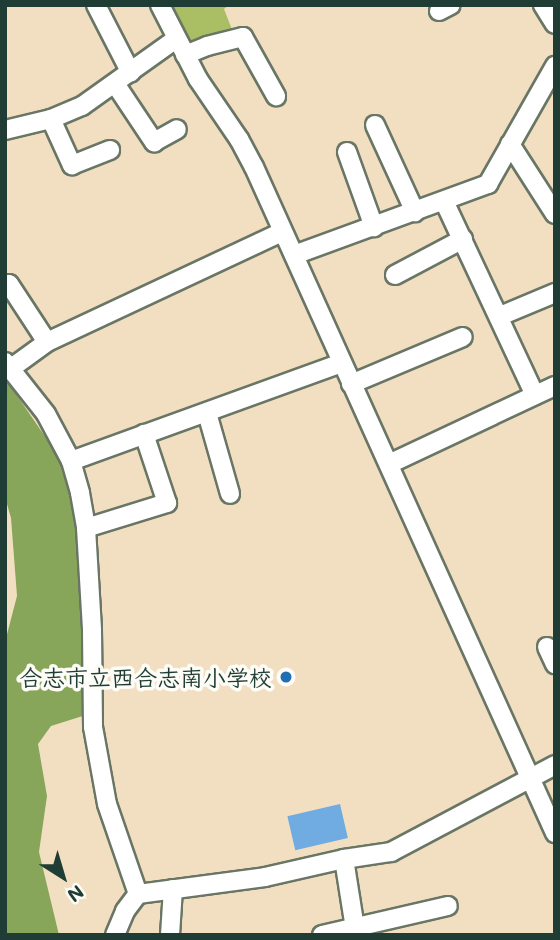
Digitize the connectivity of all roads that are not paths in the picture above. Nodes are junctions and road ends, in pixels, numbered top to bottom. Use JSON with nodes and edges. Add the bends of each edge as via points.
{"nodes":[{"id":1,"x":96,"y":5,"type":"edge"},
{"id":2,"x":160,"y":5,"type":"edge"},
{"id":3,"x":543,"y":5,"type":"edge"},
{"id":4,"x":555,"y":24,"type":"edge"},
{"id":5,"x":181,"y":47,"type":"junction"},
{"id":6,"x":131,"y":73,"type":"junction"},
{"id":7,"x":553,"y":76,"type":"edge"},
{"id":8,"x":116,"y":85,"type":"junction"},
{"id":9,"x":276,"y":96,"type":"dead end"},
{"id":10,"x":51,"y":119,"type":"junction"},
{"id":11,"x":375,"y":125,"type":"dead end"},
{"id":12,"x":177,"y":129,"type":"dead end"},
{"id":13,"x":5,"y":130,"type":"edge"},
{"id":14,"x":510,"y":144,"type":"junction"},
{"id":15,"x":110,"y":150,"type":"dead end"},
{"id":16,"x":347,"y":152,"type":"dead end"},
{"id":17,"x":444,"y":201,"type":"junction"},
{"id":18,"x":415,"y":212,"type":"junction"},
{"id":19,"x":555,"y":214,"type":"edge"},
{"id":20,"x":374,"y":227,"type":"junction"},
{"id":21,"x":282,"y":232,"type":"junction"},
{"id":22,"x":463,"y":239,"type":"junction"},
{"id":23,"x":294,"y":255,"type":"junction"},
{"id":24,"x":395,"y":275,"type":"dead end"},
{"id":25,"x":5,"y":286,"type":"edge"},
{"id":26,"x":555,"y":293,"type":"edge"},
{"id":27,"x":500,"y":316,"type":"junction"},
{"id":28,"x":463,"y":337,"type":"dead end"},
{"id":29,"x":47,"y":342,"type":"junction"},
{"id":30,"x":341,"y":363,"type":"junction"},
{"id":31,"x":8,"y":365,"type":"edge"},
{"id":32,"x":351,"y":384,"type":"junction"},
{"id":33,"x":555,"y":386,"type":"edge"},
{"id":34,"x":534,"y":395,"type":"junction"},
{"id":35,"x":207,"y":413,"type":"junction"},
{"id":36,"x":144,"y":435,"type":"junction"},
{"id":37,"x":71,"y":461,"type":"junction"},
{"id":38,"x":389,"y":464,"type":"junction"},
{"id":39,"x":230,"y":494,"type":"dead end"},
{"id":40,"x":86,"y":528,"type":"junction"},
{"id":41,"x":547,"y":647,"type":"dead end"},
{"id":42,"x":555,"y":664,"type":"edge"},
{"id":43,"x":555,"y":765,"type":"edge"},
{"id":44,"x":530,"y":778,"type":"junction"},
{"id":45,"x":555,"y":833,"type":"edge"},
{"id":46,"x":344,"y":859,"type":"junction"},
{"id":47,"x":173,"y":889,"type":"junction"},
{"id":48,"x":138,"y":894,"type":"junction"},
{"id":49,"x":448,"y":906,"type":"dead end"},
{"id":50,"x":356,"y":932,"type":"edge"},
{"id":51,"x":115,"y":935,"type":"edge"},
{"id":52,"x":170,"y":935,"type":"edge"},
{"id":53,"x":322,"y":935,"type":"edge"}],
"edges":[{"from":1,"to":6,"type":"street"},
{"from":2,"to":5,"type":"street"},
{"from":3,"to":4,"type":"street"},
{"from":5,"to":6,"type":"street"},
{"from":5,"to":9,"type":"street","via":[[243,37]]},
{"from":5,"to":21,"type":"street","via":[[239,139]]},
{"from":6,"to":8,"type":"street"},
{"from":7,"to":14,"type":"street"},
{"from":8,"to":10,"type":"street"},
{"from":8,"to":12,"type":"street","via":[[154,142]]},
{"from":10,"to":13,"type":"street"},
{"from":10,"to":15,"type":"street","via":[[72,165]]},
{"from":11,"to":18,"type":"street"},
{"from":14,"to":17,"type":"street","via":[[488,184]]},
{"from":14,"to":19,"type":"street"},
{"from":16,"to":20,"type":"street"},
{"from":17,"to":18,"type":"street"},
{"from":17,"to":22,"type":"street"},
{"from":18,"to":20,"type":"street"},
{"from":20,"to":23,"type":"street"},
{"from":21,"to":23,"type":"street"},
{"from":21,"to":29,"type":"street"},
{"from":22,"to":24,"type":"street"},
{"from":22,"to":27,"type":"street"},
{"from":23,"to":30,"type":"street"},
{"from":25,"to":29,"type":"street","via":[[9,284]]},
{"from":26,"to":27,"type":"street"},
{"from":27,"to":34,"type":"street"},
{"from":28,"to":32,"type":"street"},
{"from":29,"to":31,"type":"street"},
{"from":30,"to":32,"type":"street"},
{"from":30,"to":35,"type":"street"},
{"from":31,"to":37,"type":"street","via":[[46,414]]},
{"from":32,"to":38,"type":"street"},
{"from":33,"to":34,"type":"street"},
{"from":34,"to":38,"type":"street"},
{"from":35,"to":36,"type":"street"},
{"from":35,"to":39,"type":"street"},
{"from":36,"to":37,"type":"street"},
{"from":36,"to":40,"type":"street","via":[[167,503]]},
{"from":37,"to":40,"type":"street"},
{"from":38,"to":44,"type":"street"},
{"from":40,"to":48,"type":"street","via":[[93,727],[107,804]]},
{"from":41,"to":42,"type":"street"},
{"from":43,"to":44,"type":"street"},
{"from":44,"to":45,"type":"street"},
{"from":44,"to":46,"type":"street","via":[[391,852]]},
{"from":46,"to":47,"type":"street","via":[[265,877]]},
{"from":46,"to":50,"type":"street"},
{"from":47,"to":48,"type":"street"},
{"from":47,"to":52,"type":"street"},
{"from":48,"to":51,"type":"street"},
{"from":49,"to":50,"type":"street"},
{"from":50,"to":53,"type":"street"}]}
